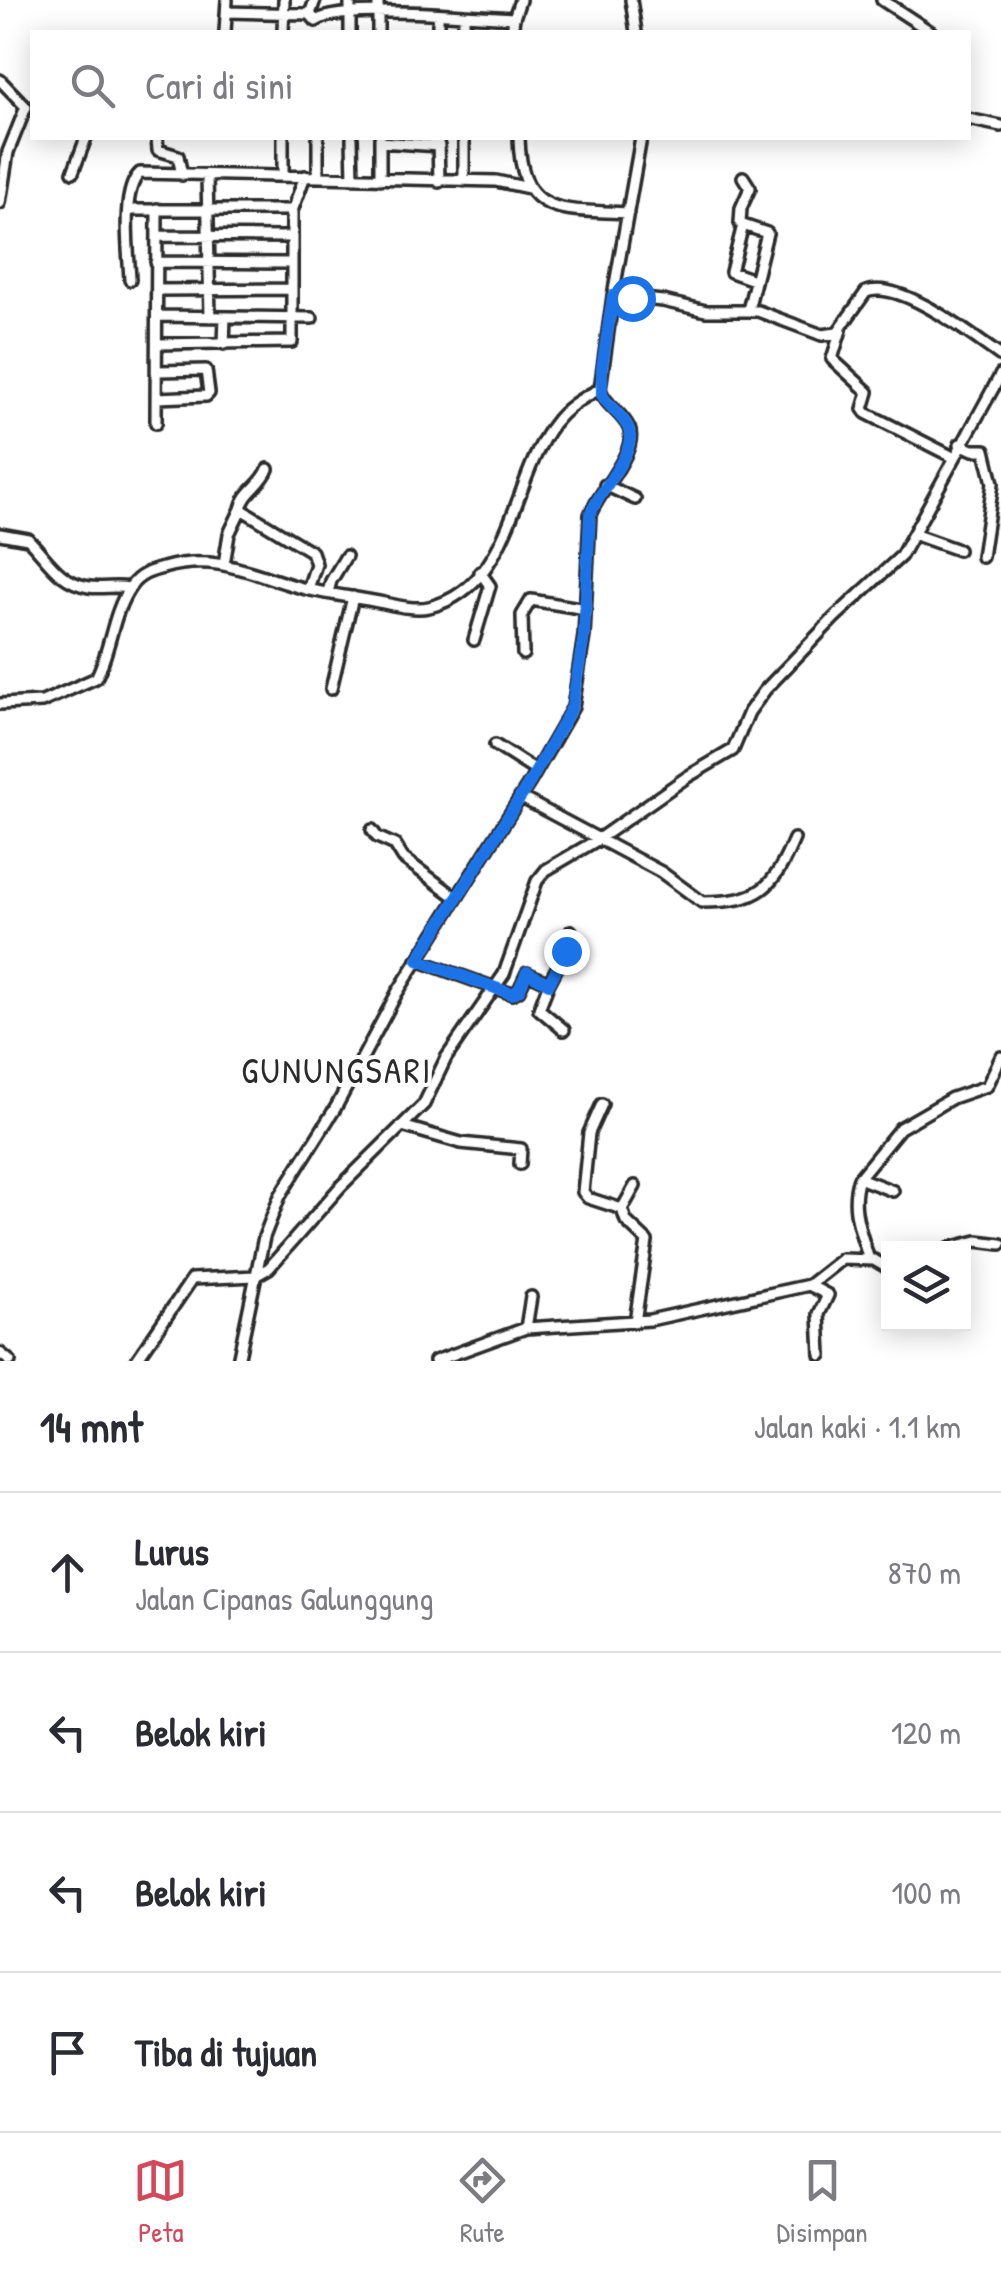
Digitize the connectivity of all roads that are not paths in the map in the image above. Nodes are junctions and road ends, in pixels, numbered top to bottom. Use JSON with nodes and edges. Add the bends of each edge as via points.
{"nodes":[{"id":1,"x":227,"y":0,"type":"edge"},
{"id":2,"x":350,"y":0,"type":"edge"},
{"id":3,"x":378,"y":0,"type":"edge"},
{"id":4,"x":405,"y":0,"type":"edge"},
{"id":5,"x":433,"y":0,"type":"edge"},
{"id":6,"x":520,"y":0,"type":"edge"},
{"id":7,"x":631,"y":0,"type":"edge"},
{"id":8,"x":882,"y":0,"type":"edge"},
{"id":9,"x":284,"y":6,"type":"edge"},
{"id":10,"x":316,"y":11,"type":"edge"},
{"id":11,"x":227,"y":12,"type":"junction"},
{"id":12,"x":404,"y":13,"type":"junction"},
{"id":13,"x":435,"y":13,"type":"junction"},
{"id":14,"x":350,"y":14,"type":"junction"},
{"id":15,"x":377,"y":14,"type":"junction"},
{"id":16,"x":464,"y":14,"type":"junction"},
{"id":17,"x":514,"y":18,"type":"junction"},
{"id":18,"x":225,"y":30,"type":"edge"},
{"id":19,"x":350,"y":30,"type":"edge"},
{"id":20,"x":378,"y":30,"type":"edge"},
{"id":21,"x":438,"y":30,"type":"edge"},
{"id":22,"x":464,"y":30,"type":"edge"},
{"id":23,"x":513,"y":30,"type":"edge"},
{"id":24,"x":636,"y":30,"type":"edge"},
{"id":25,"x":927,"y":30,"type":"edge"},
{"id":26,"x":0,"y":80,"type":"edge"},
{"id":27,"x":29,"y":109,"type":"edge"},
{"id":28,"x":971,"y":120,"type":"edge"},
{"id":29,"x":1001,"y":126,"type":"edge"},
{"id":30,"x":85,"y":140,"type":"edge"},
{"id":31,"x":157,"y":140,"type":"edge"},
{"id":32,"x":283,"y":140,"type":"edge"},
{"id":33,"x":318,"y":140,"type":"edge"},
{"id":34,"x":352,"y":140,"type":"edge"},
{"id":35,"x":380,"y":140,"type":"edge"},
{"id":36,"x":464,"y":140,"type":"edge"},
{"id":37,"x":519,"y":140,"type":"edge"},
{"id":38,"x":641,"y":140,"type":"edge"},
{"id":39,"x":438,"y":142,"type":"edge"},
{"id":40,"x":73,"y":172,"type":"dead end"},
{"id":41,"x":182,"y":175,"type":"junction"},
{"id":42,"x":207,"y":176,"type":"junction"},
{"id":43,"x":283,"y":176,"type":"junction"},
{"id":44,"x":305,"y":176,"type":"junction"},
{"id":45,"x":318,"y":177,"type":"junction"},
{"id":46,"x":743,"y":177,"type":"dead end"},
{"id":47,"x":352,"y":178,"type":"junction"},
{"id":48,"x":380,"y":179,"type":"junction"},
{"id":49,"x":464,"y":181,"type":"junction"},
{"id":50,"x":439,"y":182,"type":"junction"},
{"id":51,"x":529,"y":188,"type":"junction"},
{"id":52,"x":0,"y":203,"type":"edge"},
{"id":53,"x":157,"y":209,"type":"junction"},
{"id":54,"x":210,"y":209,"type":"junction"},
{"id":55,"x":128,"y":210,"type":"junction"},
{"id":56,"x":292,"y":211,"type":"junction"},
{"id":57,"x":628,"y":213,"type":"junction"},
{"id":58,"x":743,"y":225,"type":"junction"},
{"id":59,"x":157,"y":236,"type":"junction"},
{"id":60,"x":209,"y":236,"type":"junction"},
{"id":61,"x":292,"y":237,"type":"junction"},
{"id":62,"x":156,"y":262,"type":"junction"},
{"id":63,"x":210,"y":262,"type":"junction"},
{"id":64,"x":292,"y":263,"type":"junction"},
{"id":65,"x":130,"y":280,"type":"dead end"},
{"id":66,"x":754,"y":280,"type":"junction"},
{"id":67,"x":292,"y":288,"type":"junction"},
{"id":68,"x":157,"y":290,"type":"junction"},
{"id":69,"x":209,"y":290,"type":"junction"},
{"id":70,"x":613,"y":296,"type":"junction"},
{"id":71,"x":748,"y":310,"type":"junction"},
{"id":72,"x":157,"y":316,"type":"junction"},
{"id":73,"x":210,"y":316,"type":"junction"},
{"id":74,"x":225,"y":317,"type":"junction"},
{"id":75,"x":292,"y":317,"type":"junction"},
{"id":76,"x":312,"y":318,"type":"dead end"},
{"id":77,"x":844,"y":324,"type":"junction"},
{"id":78,"x":157,"y":344,"type":"junction"},
{"id":79,"x":224,"y":344,"type":"junction"},
{"id":80,"x":1001,"y":356,"type":"edge"},
{"id":81,"x":157,"y":371,"type":"junction"},
{"id":82,"x":1001,"y":374,"type":"edge"},
{"id":83,"x":600,"y":389,"type":"junction"},
{"id":84,"x":156,"y":398,"type":"junction"},
{"id":85,"x":156,"y":423,"type":"dead end"},
{"id":86,"x":960,"y":444,"type":"junction"},
{"id":87,"x":954,"y":457,"type":"junction"},
{"id":88,"x":268,"y":469,"type":"dead end"},
{"id":89,"x":606,"y":485,"type":"junction"},
{"id":90,"x":636,"y":499,"type":"dead end"},
{"id":91,"x":241,"y":509,"type":"junction"},
{"id":92,"x":0,"y":534,"type":"edge"},
{"id":93,"x":913,"y":534,"type":"junction"},
{"id":94,"x":958,"y":550,"type":"dead end"},
{"id":95,"x":346,"y":556,"type":"dead end"},
{"id":96,"x":982,"y":557,"type":"dead end"},
{"id":97,"x":224,"y":564,"type":"junction"},
{"id":98,"x":480,"y":572,"type":"junction"},
{"id":99,"x":129,"y":588,"type":"junction"},
{"id":100,"x":308,"y":589,"type":"junction"},
{"id":101,"x":328,"y":592,"type":"junction"},
{"id":102,"x":353,"y":597,"type":"junction"},
{"id":103,"x":583,"y":608,"type":"junction"},
{"id":104,"x":474,"y":640,"type":"dead end"},
{"id":105,"x":523,"y":654,"type":"dead end"},
{"id":106,"x":332,"y":689,"type":"dead end"},
{"id":107,"x":0,"y":704,"type":"edge"},
{"id":108,"x":495,"y":745,"type":"dead end"},
{"id":109,"x":536,"y":771,"type":"junction"},
{"id":110,"x":520,"y":798,"type":"junction"},
{"id":111,"x":372,"y":830,"type":"dead end"},
{"id":112,"x":794,"y":838,"type":"dead end"},
{"id":113,"x":597,"y":840,"type":"junction"},
{"id":114,"x":456,"y":898,"type":"junction"},
{"id":115,"x":571,"y":930,"type":"dead end"},
{"id":116,"x":418,"y":960,"type":"junction"},
{"id":117,"x":549,"y":984,"type":"junction"},
{"id":118,"x":493,"y":989,"type":"junction"},
{"id":119,"x":564,"y":1030,"type":"dead end"},
{"id":120,"x":1001,"y":1058,"type":"edge"},
{"id":121,"x":602,"y":1104,"type":"dead end"},
{"id":122,"x":402,"y":1126,"type":"junction"},
{"id":123,"x":520,"y":1164,"type":"dead end"},
{"id":124,"x":859,"y":1178,"type":"junction"},
{"id":125,"x":635,"y":1186,"type":"dead end"},
{"id":126,"x":893,"y":1191,"type":"dead end"},
{"id":127,"x":622,"y":1209,"type":"junction"},
{"id":128,"x":971,"y":1242,"type":"edge"},
{"id":129,"x":1001,"y":1244,"type":"edge"},
{"id":130,"x":869,"y":1260,"type":"junction"},
{"id":131,"x":881,"y":1265,"type":"edge"},
{"id":132,"x":256,"y":1272,"type":"junction"},
{"id":133,"x":809,"y":1285,"type":"junction"},
{"id":134,"x":531,"y":1296,"type":"dead end"},
{"id":135,"x":636,"y":1322,"type":"junction"},
{"id":136,"x":526,"y":1328,"type":"junction"},
{"id":137,"x":0,"y":1353,"type":"edge"},
{"id":138,"x":821,"y":1356,"type":"dead end"},
{"id":139,"x":10,"y":1361,"type":"edge"},
{"id":140,"x":136,"y":1361,"type":"edge"},
{"id":141,"x":238,"y":1361,"type":"edge"},
{"id":142,"x":435,"y":1361,"type":"edge"}],
"edges":[{"from":1,"to":11,"type":"street"},
{"from":2,"to":14,"type":"street"},
{"from":3,"to":15,"type":"street"},
{"from":4,"to":12,"type":"street"},
{"from":5,"to":13,"type":"street"},
{"from":6,"to":17,"type":"street"},
{"from":7,"to":24,"type":"street"},
{"from":8,"to":25,"type":"street"},
{"from":9,"to":10,"type":"street"},
{"from":9,"to":11,"type":"street"},
{"from":10,"to":14,"type":"street"},
{"from":11,"to":18,"type":"street"},
{"from":12,"to":13,"type":"street"},
{"from":12,"to":15,"type":"street"},
{"from":13,"to":16,"type":"street"},
{"from":13,"to":21,"type":"street"},
{"from":14,"to":15,"type":"street"},
{"from":14,"to":19,"type":"street"},
{"from":15,"to":20,"type":"street"},
{"from":16,"to":17,"type":"street"},
{"from":16,"to":22,"type":"street"},
{"from":17,"to":23,"type":"street"},
{"from":26,"to":27,"type":"street"},
{"from":27,"to":52,"type":"street","via":[[8,152]]},
{"from":28,"to":29,"type":"street"},
{"from":30,"to":40,"type":"street"},
{"from":31,"to":41,"type":"street","via":[[160,152],[178,156]]},
{"from":32,"to":43,"type":"street"},
{"from":33,"to":45,"type":"street"},
{"from":34,"to":47,"type":"street"},
{"from":35,"to":39,"type":"street"},
{"from":35,"to":48,"type":"street"},
{"from":36,"to":49,"type":"street"},
{"from":37,"to":51,"type":"street"},
{"from":38,"to":57,"type":"street"},
{"from":39,"to":50,"type":"street"},
{"from":41,"to":42,"type":"street"},
{"from":41,"to":55,"type":"street","via":[[136,176]]},
{"from":42,"to":43,"type":"street"},
{"from":42,"to":54,"type":"street"},
{"from":43,"to":44,"type":"street"},
{"from":44,"to":45,"type":"street"},
{"from":44,"to":56,"type":"street"},
{"from":45,"to":47,"type":"street"},
{"from":46,"to":58,"type":"street","via":[[750,186],[740,210]]},
{"from":47,"to":48,"type":"street"},
{"from":48,"to":50,"type":"street"},
{"from":49,"to":50,"type":"street"},
{"from":49,"to":51,"type":"street"},
{"from":51,"to":57,"type":"street","via":[[546,204]]},
{"from":53,"to":54,"type":"street"},
{"from":53,"to":55,"type":"street"},
{"from":53,"to":59,"type":"street"},
{"from":54,"to":56,"type":"street"},
{"from":54,"to":60,"type":"street"},
{"from":55,"to":65,"type":"street"},
{"from":56,"to":61,"type":"street"},
{"from":57,"to":70,"type":"street"},
{"from":58,"to":66,"type":"street","via":[[732,272]]},
{"from":58,"to":66,"type":"street","via":[[767,233]]},
{"from":59,"to":60,"type":"street"},
{"from":59,"to":62,"type":"street"},
{"from":60,"to":61,"type":"street"},
{"from":60,"to":63,"type":"street"},
{"from":61,"to":64,"type":"street"},
{"from":62,"to":63,"type":"street"},
{"from":62,"to":68,"type":"street"},
{"from":63,"to":64,"type":"street"},
{"from":63,"to":69,"type":"street"},
{"from":64,"to":67,"type":"street"},
{"from":66,"to":71,"type":"street"},
{"from":67,"to":69,"type":"street"},
{"from":67,"to":75,"type":"street"},
{"from":68,"to":69,"type":"street"},
{"from":68,"to":72,"type":"street"},
{"from":69,"to":73,"type":"street"},
{"from":70,"to":71,"type":"street","via":[[706,311]]},
{"from":70,"to":83,"type":"street"},
{"from":71,"to":77,"type":"street","via":[[822,335]]},
{"from":72,"to":73,"type":"street"},
{"from":72,"to":78,"type":"street"},
{"from":73,"to":74,"type":"street"},
{"from":74,"to":75,"type":"street"},
{"from":74,"to":79,"type":"street"},
{"from":75,"to":76,"type":"street"},
{"from":75,"to":79,"type":"street","via":[[289,344]]},
{"from":77,"to":80,"type":"street","via":[[866,292],[880,289],[927,305]]},
{"from":77,"to":87,"type":"street","via":[[831,357],[868,392],[864,412]]},
{"from":78,"to":79,"type":"street"},
{"from":78,"to":81,"type":"street"},
{"from":81,"to":84,"type":"street"},
{"from":81,"to":84,"type":"street","via":[[206,370],[209,393]]},
{"from":82,"to":86,"type":"street"},
{"from":83,"to":89,"type":"street","via":[[631,441]]},
{"from":83,"to":98,"type":"street","via":[[551,427],[514,518]]},
{"from":84,"to":85,"type":"street"},
{"from":86,"to":87,"type":"street"},
{"from":86,"to":96,"type":"street","via":[[985,450],[993,478]]},
{"from":87,"to":93,"type":"street"},
{"from":88,"to":91,"type":"street"},
{"from":89,"to":90,"type":"street"},
{"from":89,"to":103,"type":"street","via":[[590,515]]},
{"from":91,"to":97,"type":"street"},
{"from":91,"to":100,"type":"street","via":[[312,552],[316,564]]},
{"from":92,"to":99,"type":"street","via":[[28,539],[69,581]]},
{"from":93,"to":94,"type":"street"},
{"from":93,"to":113,"type":"street","via":[[901,556],[764,690],[733,750]]},
{"from":95,"to":101,"type":"street"},
{"from":97,"to":99,"type":"street","via":[[186,562],[145,573]]},
{"from":97,"to":100,"type":"street"},
{"from":98,"to":102,"type":"street","via":[[467,587],[427,608]]},
{"from":98,"to":104,"type":"street","via":[[490,586]]},
{"from":99,"to":107,"type":"street","via":[[96,678],[42,702]]},
{"from":100,"to":101,"type":"street"},
{"from":101,"to":102,"type":"street"},
{"from":102,"to":106,"type":"street"},
{"from":103,"to":105,"type":"street","via":[[531,600],[522,614]]},
{"from":103,"to":109,"type":"street","via":[[572,707]]},
{"from":108,"to":109,"type":"street"},
{"from":109,"to":110,"type":"street"},
{"from":110,"to":113,"type":"street"},
{"from":110,"to":114,"type":"street"},
{"from":111,"to":114,"type":"street"},
{"from":112,"to":113,"type":"street","via":[[771,882],[747,897],[706,902]]},
{"from":113,"to":118,"type":"street","via":[[537,881]]},
{"from":114,"to":116,"type":"street"},
{"from":115,"to":117,"type":"street"},
{"from":116,"to":118,"type":"street"},
{"from":116,"to":132,"type":"street","via":[[280,1196]]},
{"from":117,"to":118,"type":"street","via":[[527,972],[515,994]]},
{"from":117,"to":119,"type":"street","via":[[539,1009]]},
{"from":118,"to":122,"type":"street","via":[[424,1104]]},
{"from":120,"to":124,"type":"street","via":[[987,1086],[895,1132]]},
{"from":121,"to":127,"type":"street","via":[[589,1132],[583,1192]]},
{"from":122,"to":123,"type":"street","via":[[461,1144],[520,1149]]},
{"from":122,"to":132,"type":"street","via":[[270,1268]]},
{"from":124,"to":126,"type":"street"},
{"from":124,"to":130,"type":"street","via":[[853,1200]]},
{"from":125,"to":127,"type":"street"},
{"from":127,"to":135,"type":"street","via":[[647,1240]]},
{"from":128,"to":129,"type":"street"},
{"from":130,"to":131,"type":"street"},
{"from":130,"to":133,"type":"street","via":[[842,1259]]},
{"from":132,"to":140,"type":"street","via":[[192,1279]]},
{"from":132,"to":141,"type":"street"},
{"from":133,"to":135,"type":"street"},
{"from":133,"to":138,"type":"street","via":[[828,1295],[820,1314]]},
{"from":134,"to":136,"type":"street"},
{"from":135,"to":136,"type":"street"},
{"from":136,"to":142,"type":"street"},
{"from":137,"to":139,"type":"street"}]}
